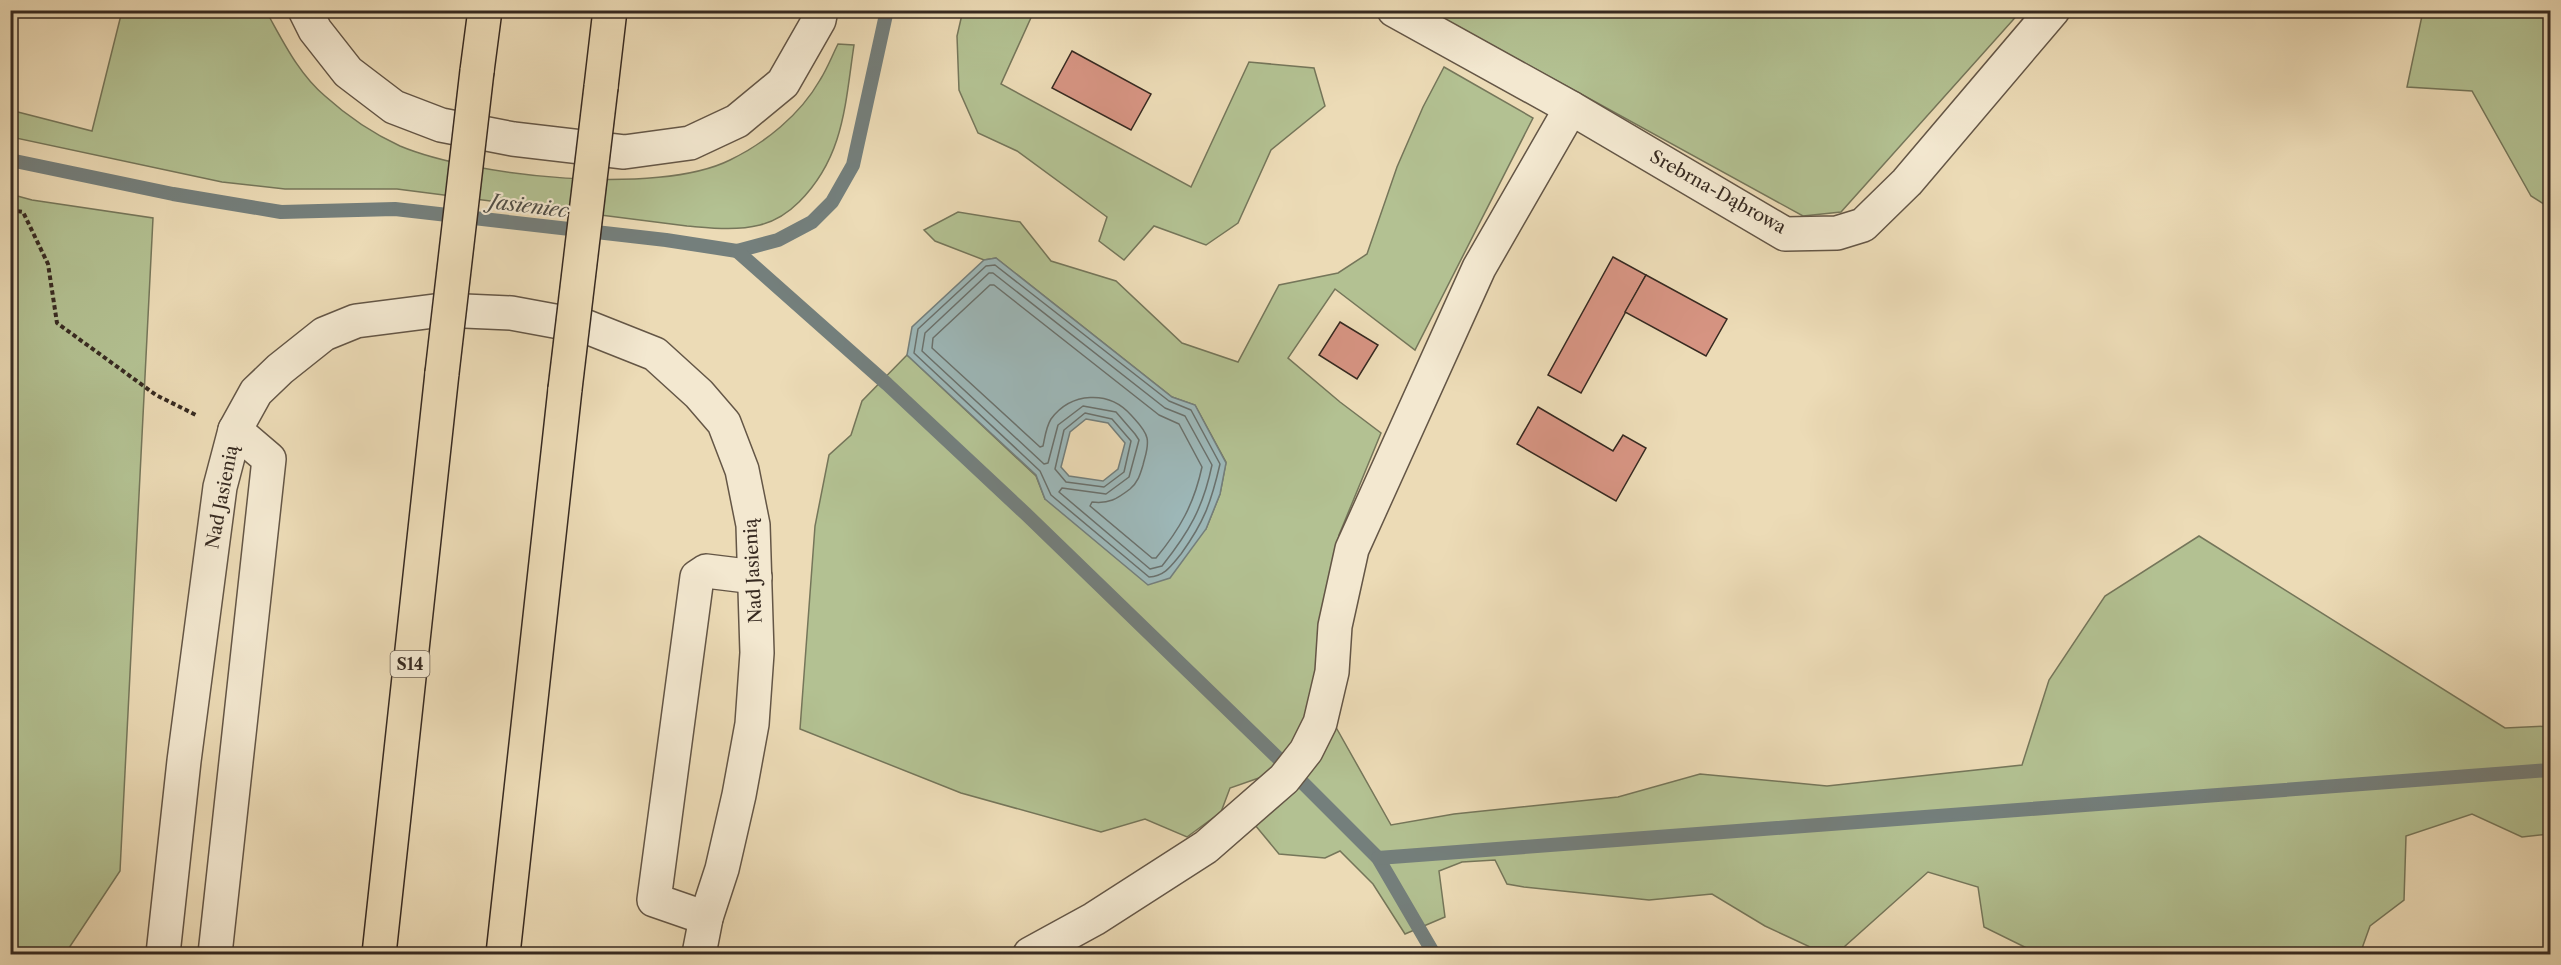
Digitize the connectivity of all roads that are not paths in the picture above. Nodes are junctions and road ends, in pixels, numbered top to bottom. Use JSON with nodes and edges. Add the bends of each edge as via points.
{"nodes":[{"id":1,"x":305,"y":10,"type":"edge"},
{"id":2,"x":485,"y":10,"type":"edge"},
{"id":3,"x":610,"y":10,"type":"edge"},
{"id":4,"x":821,"y":10,"type":"edge"},
{"id":5,"x":1395,"y":10,"type":"edge"},
{"id":6,"x":2053,"y":10,"type":"edge"},
{"id":7,"x":1571,"y":108,"type":"junction"},
{"id":8,"x":235,"y":430,"type":"junction"},
{"id":9,"x":754,"y":578,"type":"junction"},
{"id":10,"x":706,"y":918,"type":"junction"},
{"id":11,"x":163,"y":954,"type":"edge"},
{"id":12,"x":215,"y":954,"type":"edge"},
{"id":13,"x":379,"y":954,"type":"edge"},
{"id":14,"x":503,"y":954,"type":"edge"},
{"id":15,"x":699,"y":954,"type":"edge"},
{"id":16,"x":1029,"y":954,"type":"edge"}],
"edges":[{"from":1,"to":4,"type":"street","via":[[315,30],[348,72],[394,106],[452,127],[513,139],[624,152],[690,143],[737,121],[783,83]]},
{"from":2,"to":13,"type":"highway","number":"S14","bridge":true},
{"from":3,"to":14,"type":"highway","bridge":true},
{"from":5,"to":7,"type":"street","name":"Srebrna-Dąbrowa"},
{"from":6,"to":7,"type":"street","name":"Srebrna-Dąbrowa","via":[[1907,182],[1863,225],[1837,233],[1785,234]]},
{"from":7,"to":16,"type":"street","via":[[1479,268],[1352,549],[1335,626],[1330,682],[1320,723],[1306,751],[1284,779],[1206,846],[1094,919]]},
{"from":8,"to":9,"type":"street","name":"Nad Jasienią","via":[[256,392],[280,369],[324,334],[356,321],[442,310],[511,312],[587,327],[655,354],[724,423],[742,470],[753,525]]},
{"from":8,"to":11,"type":"street","name":"Nad Jasienią","via":[[220,487]]},
{"from":8,"to":12,"type":"street","via":[[269,459]]},
{"from":9,"to":10,"type":"street","name":"Nad Jasienią","via":[[757,652],[752,724],[723,869]]},
{"from":9,"to":10,"type":"street","via":[[706,571],[697,577],[654,900]]},
{"from":10,"to":15,"type":"street","name":"Nad Jasienią"}]}
